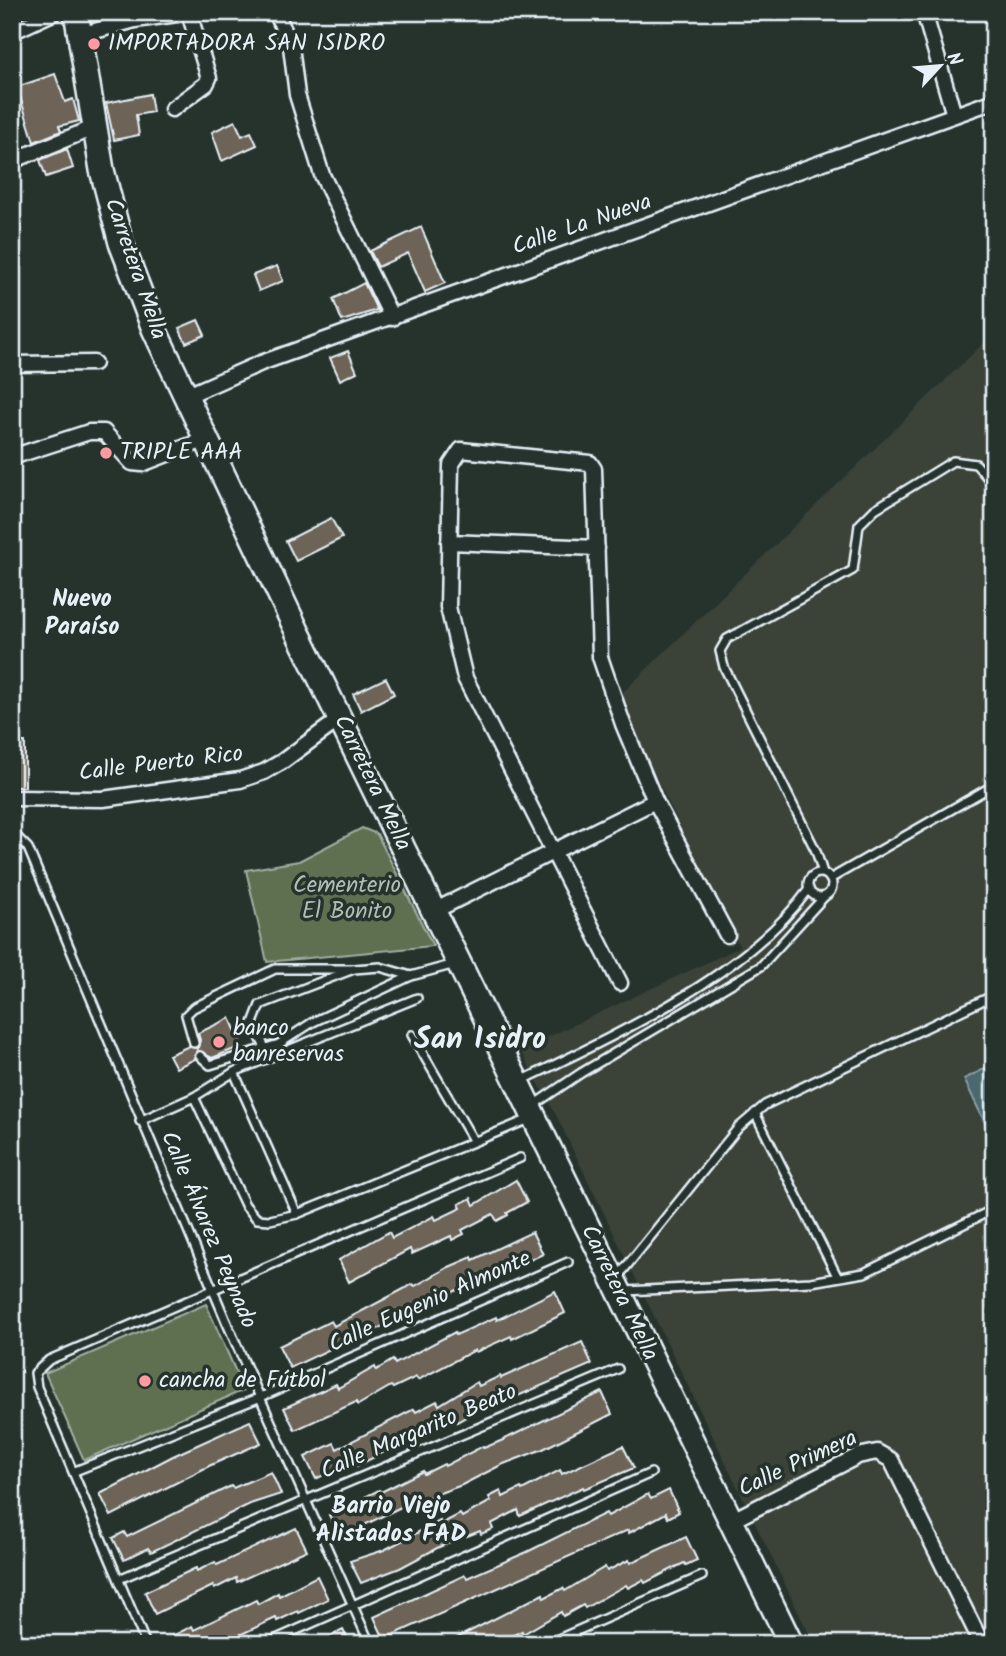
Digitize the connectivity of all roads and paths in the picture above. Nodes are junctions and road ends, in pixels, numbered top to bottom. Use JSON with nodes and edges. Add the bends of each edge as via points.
{"nodes":[{"id":1,"x":55,"y":12,"type":"edge"},
{"id":2,"x":76,"y":12,"type":"edge"},
{"id":3,"x":276,"y":12,"type":"edge"},
{"id":4,"x":924,"y":12,"type":"edge"},
{"id":5,"x":190,"y":13,"type":"edge"},
{"id":6,"x":172,"y":14,"type":"edge"},
{"id":7,"x":12,"y":32,"type":"edge"},
{"id":8,"x":80,"y":36,"type":"junction"},
{"id":9,"x":994,"y":101,"type":"edge"},
{"id":10,"x":172,"y":109,"type":"dead end"},
{"id":11,"x":954,"y":115,"type":"junction"},
{"id":12,"x":93,"y":128,"type":"junction"},
{"id":13,"x":12,"y":162,"type":"edge"},
{"id":14,"x":392,"y":318,"type":"junction"},
{"id":15,"x":94,"y":363,"type":"dead end"},
{"id":16,"x":12,"y":364,"type":"edge"},
{"id":17,"x":186,"y":396,"type":"junction"},
{"id":18,"x":205,"y":439,"type":"junction"},
{"id":19,"x":12,"y":457,"type":"edge"},
{"id":20,"x":994,"y":485,"type":"edge"},
{"id":21,"x":449,"y":542,"type":"junction"},
{"id":22,"x":597,"y":548,"type":"junction"},
{"id":23,"x":341,"y":718,"type":"junction"},
{"id":24,"x":994,"y":785,"type":"edge"},
{"id":25,"x":12,"y":798,"type":"edge"},
{"id":26,"x":655,"y":801,"type":"junction"},
{"id":27,"x":12,"y":832,"type":"edge"},
{"id":28,"x":555,"y":853,"type":"junction"},
{"id":29,"x":822,"y":873,"type":"junction"},
{"id":30,"x":830,"y":879,"type":"junction"},
{"id":31,"x":809,"y":889,"type":"junction"},
{"id":32,"x":824,"y":897,"type":"junction"},
{"id":33,"x":434,"y":911,"type":"junction"},
{"id":34,"x":727,"y":935,"type":"dead end"},
{"id":35,"x":458,"y":963,"type":"junction"},
{"id":36,"x":354,"y":969,"type":"junction"},
{"id":37,"x":411,"y":976,"type":"junction"},
{"id":38,"x":620,"y":983,"type":"dead end"},
{"id":39,"x":994,"y":995,"type":"edge"},
{"id":40,"x":417,"y":998,"type":"dead end"},
{"id":41,"x":412,"y":1035,"type":"dead end"},
{"id":42,"x":194,"y":1043,"type":"dead end"},
{"id":43,"x":265,"y":1049,"type":"junction"},
{"id":44,"x":200,"y":1056,"type":"dead end"},
{"id":45,"x":234,"y":1072,"type":"junction"},
{"id":46,"x":519,"y":1082,"type":"junction"},
{"id":47,"x":194,"y":1097,"type":"junction"},
{"id":48,"x":533,"y":1112,"type":"junction"},
{"id":49,"x":755,"y":1114,"type":"junction"},
{"id":50,"x":140,"y":1121,"type":"junction"},
{"id":51,"x":473,"y":1140,"type":"junction"},
{"id":52,"x":520,"y":1158,"type":"dead end"},
{"id":53,"x":994,"y":1209,"type":"edge"},
{"id":54,"x":297,"y":1214,"type":"junction"},
{"id":55,"x":568,"y":1262,"type":"dead end"},
{"id":56,"x":837,"y":1276,"type":"junction"},
{"id":57,"x":615,"y":1287,"type":"junction"},
{"id":58,"x":213,"y":1290,"type":"junction"},
{"id":59,"x":618,"y":1369,"type":"dead end"},
{"id":60,"x":261,"y":1397,"type":"junction"},
{"id":61,"x":75,"y":1471,"type":"junction"},
{"id":62,"x":651,"y":1473,"type":"dead end"},
{"id":63,"x":306,"y":1500,"type":"junction"},
{"id":64,"x":729,"y":1522,"type":"junction"},
{"id":65,"x":702,"y":1576,"type":"dead end"},
{"id":66,"x":119,"y":1579,"type":"junction"},
{"id":67,"x":353,"y":1606,"type":"junction"},
{"id":68,"x":146,"y":1644,"type":"edge"},
{"id":69,"x":265,"y":1644,"type":"edge"},
{"id":70,"x":370,"y":1644,"type":"edge"},
{"id":71,"x":547,"y":1644,"type":"edge"},
{"id":72,"x":791,"y":1644,"type":"edge"},
{"id":73,"x":982,"y":1644,"type":"edge"}],
"edges":[{"from":1,"to":7,"type":"street"},
{"from":2,"to":8,"type":"main road","name":"Carretera Mella"},
{"from":3,"to":14,"type":"street","via":[[291,46],[297,95],[322,175]]},
{"from":4,"to":11,"type":"street"},
{"from":5,"to":6,"type":"street"},
{"from":5,"to":10,"type":"street","via":[[209,78]]},
{"from":6,"to":8,"type":"street"},
{"from":8,"to":12,"type":"main road","name":"Carretera Mella"},
{"from":9,"to":11,"type":"street","name":"Calle La Nueva"},
{"from":11,"to":14,"type":"street","name":"Calle La Nueva"},
{"from":12,"to":13,"type":"street"},
{"from":12,"to":17,"type":"main road","name":"Carretera Mella","via":[[121,243]]},
{"from":14,"to":17,"type":"street","name":"Calle La Nueva","via":[[261,363]]},
{"from":15,"to":16,"type":"street"},
{"from":17,"to":18,"type":"main road","name":"Carretera Mella"},
{"from":18,"to":19,"type":"street","via":[[142,464],[132,463],[104,432],[89,432]]},
{"from":18,"to":23,"type":"main road","name":"Carretera Mella"},
{"from":20,"to":29,"type":"lane","via":[[976,464],[953,461],[875,509],[859,525],[853,570],[727,639],[720,651],[816,851]]},
{"from":21,"to":22,"type":"street"},
{"from":21,"to":22,"type":"street","via":[[451,465],[461,450],[590,463]]},
{"from":21,"to":28,"type":"street","via":[[448,607],[465,678]]},
{"from":22,"to":26,"type":"street","via":[[600,657]]},
{"from":23,"to":25,"type":"street","name":"Calle Puerto Rico","via":[[284,761],[240,780],[103,799]]},
{"from":23,"to":33,"type":"main road","name":"Carretera Mella"},
{"from":24,"to":30,"type":"lane"},
{"from":26,"to":28,"type":"street"},
{"from":26,"to":34,"type":"street"},
{"from":27,"to":50,"type":"lane","name":"Calle Álvarez Peynado","via":[[28,848]]},
{"from":28,"to":33,"type":"street"},
{"from":28,"to":38,"type":"street"},
{"from":29,"to":30,"type":"lane"},
{"from":29,"to":31,"type":"lane","via":[[811,877]]},
{"from":30,"to":32,"type":"lane","via":[[832,888]]},
{"from":31,"to":32,"type":"lane"},
{"from":31,"to":46,"type":"lane","via":[[744,957],[717,976]]},
{"from":32,"to":48,"type":"lane","via":[[761,966],[581,1073]]},
{"from":33,"to":35,"type":"main road","name":"Carretera Mella"},
{"from":35,"to":37,"type":"lane"},
{"from":35,"to":46,"type":"main road","name":"Carretera Mella"},
{"from":36,"to":37,"type":"lane","via":[[380,967]]},
{"from":36,"to":42,"type":"lane","via":[[275,969],[192,1008],[186,1015]]},
{"from":36,"to":43,"type":"lane","via":[[260,1005],[253,1023]]},
{"from":37,"to":43,"type":"lane"},
{"from":39,"to":49,"type":"lane","via":[[777,1099]]},
{"from":40,"to":45,"type":"lane"},
{"from":41,"to":51,"type":"lane"},
{"from":43,"to":44,"type":"lane","via":[[210,1065]]},
{"from":45,"to":47,"type":"lane"},
{"from":45,"to":54,"type":"lane"},
{"from":46,"to":48,"type":"main road","name":"Carretera Mella"},
{"from":47,"to":50,"type":"lane"},
{"from":47,"to":54,"type":"lane","via":[[245,1205],[257,1219]]},
{"from":48,"to":51,"type":"lane"},
{"from":48,"to":57,"type":"main road","name":"Carretera Mella"},
{"from":49,"to":56,"type":"lane"},
{"from":49,"to":57,"type":"lane","via":[[738,1128]]},
{"from":50,"to":58,"type":"lane","name":"Calle Álvarez Peynado"},
{"from":51,"to":54,"type":"lane"},
{"from":52,"to":58,"type":"lane"},
{"from":53,"to":56,"type":"lane","via":[[864,1273]]},
{"from":55,"to":60,"type":"lane","name":"Calle Eugenio Almonte"},
{"from":56,"to":57,"type":"lane","via":[[811,1282]]},
{"from":57,"to":64,"type":"main road","name":"Carretera Mella"},
{"from":58,"to":60,"type":"lane","name":"Calle Álvarez Peynado"},
{"from":58,"to":61,"type":"lane","via":[[48,1360],[35,1373]]},
{"from":59,"to":63,"type":"lane","name":"Calle Margarito Beato"},
{"from":60,"to":61,"type":"lane","name":"Calle Eugenio Almonte"},
{"from":60,"to":63,"type":"lane","name":"Calle Álvarez Peynado"},
{"from":61,"to":66,"type":"lane"},
{"from":62,"to":67,"type":"lane"},
{"from":63,"to":66,"type":"lane","name":"Calle Margarito Beato"},
{"from":63,"to":67,"type":"lane","name":"Calle Álvarez Peynado"},
{"from":64,"to":72,"type":"main road","name":"Carretera Mella"},
{"from":64,"to":73,"type":"street","name":"Calle Primera","via":[[858,1456],[877,1452],[891,1460]]},
{"from":65,"to":71,"type":"lane"},
{"from":66,"to":68,"type":"lane"},
{"from":67,"to":69,"type":"lane"},
{"from":67,"to":70,"type":"lane","name":"Calle Álvarez Peynado"}]}
